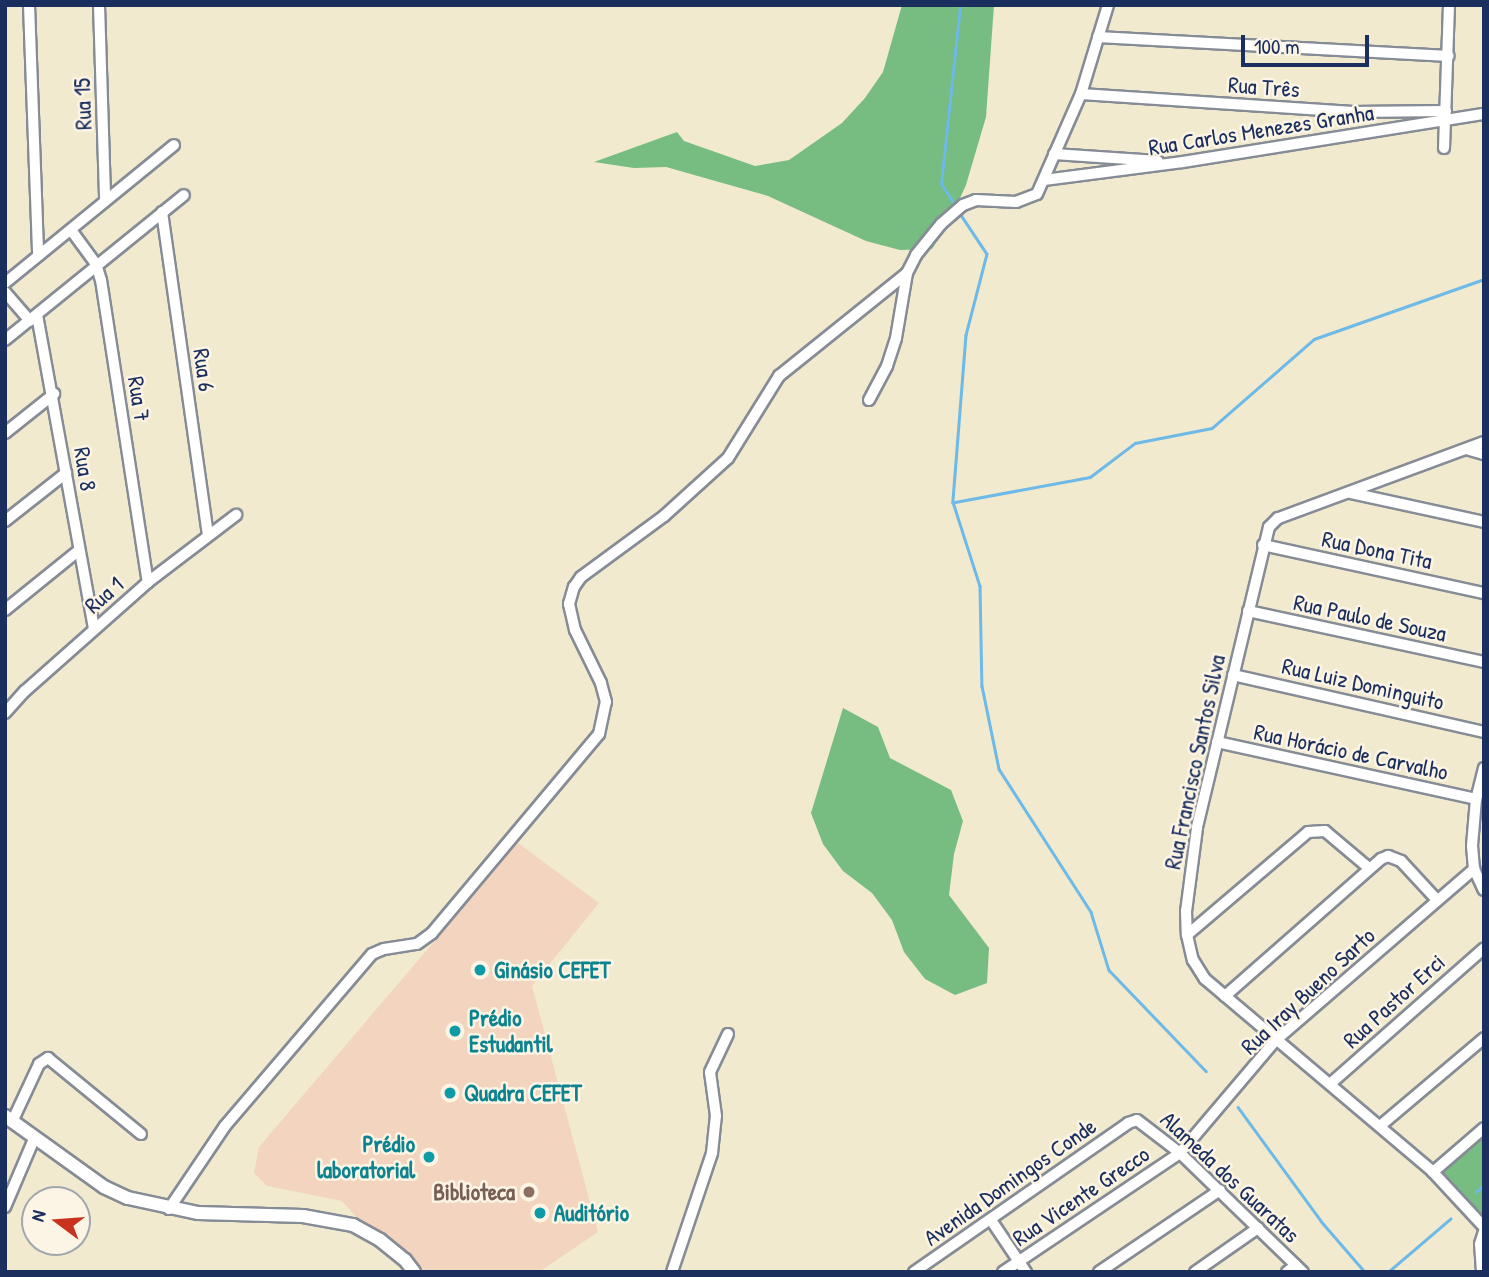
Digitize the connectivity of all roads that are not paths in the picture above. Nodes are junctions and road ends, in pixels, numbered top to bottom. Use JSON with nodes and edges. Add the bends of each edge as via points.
{"nodes":[{"id":1,"x":29,"y":5,"type":"edge"},
{"id":2,"x":99,"y":5,"type":"edge"},
{"id":3,"x":1108,"y":5,"type":"edge"},
{"id":4,"x":1449,"y":5,"type":"edge"},
{"id":5,"x":1098,"y":37,"type":"junction"},
{"id":6,"x":1448,"y":56,"type":"junction"},
{"id":7,"x":1081,"y":93,"type":"junction"},
{"id":8,"x":1353,"y":112,"type":"junction"},
{"id":9,"x":1484,"y":114,"type":"edge"},
{"id":10,"x":1445,"y":116,"type":"junction"},
{"id":11,"x":1352,"y":135,"type":"junction"},
{"id":12,"x":174,"y":145,"type":"dead end"},
{"id":13,"x":1444,"y":148,"type":"dead end"},
{"id":14,"x":1054,"y":154,"type":"junction"},
{"id":15,"x":1183,"y":162,"type":"junction"},
{"id":16,"x":1044,"y":180,"type":"junction"},
{"id":17,"x":184,"y":195,"type":"dead end"},
{"id":18,"x":106,"y":201,"type":"junction"},
{"id":19,"x":162,"y":212,"type":"junction"},
{"id":20,"x":71,"y":230,"type":"junction"},
{"id":21,"x":38,"y":255,"type":"junction"},
{"id":22,"x":96,"y":264,"type":"junction"},
{"id":23,"x":907,"y":273,"type":"junction"},
{"id":24,"x":5,"y":283,"type":"edge"},
{"id":25,"x":5,"y":292,"type":"edge"},
{"id":26,"x":34,"y":318,"type":"junction"},
{"id":27,"x":5,"y":340,"type":"edge"},
{"id":28,"x":54,"y":394,"type":"junction"},
{"id":29,"x":869,"y":401,"type":"dead end"},
{"id":30,"x":5,"y":433,"type":"edge"},
{"id":31,"x":1484,"y":442,"type":"edge"},
{"id":32,"x":1465,"y":449,"type":"junction"},
{"id":33,"x":1484,"y":454,"type":"edge"},
{"id":34,"x":66,"y":473,"type":"junction"},
{"id":35,"x":1351,"y":493,"type":"junction"},
{"id":36,"x":236,"y":515,"type":"dead end"},
{"id":37,"x":5,"y":521,"type":"edge"},
{"id":38,"x":1484,"y":522,"type":"edge"},
{"id":39,"x":208,"y":534,"type":"junction"},
{"id":40,"x":1263,"y":545,"type":"junction"},
{"id":41,"x":78,"y":551,"type":"junction"},
{"id":42,"x":148,"y":582,"type":"junction"},
{"id":43,"x":1484,"y":593,"type":"edge"},
{"id":44,"x":5,"y":610,"type":"edge"},
{"id":45,"x":1248,"y":611,"type":"junction"},
{"id":46,"x":94,"y":629,"type":"junction"},
{"id":47,"x":1484,"y":662,"type":"edge"},
{"id":48,"x":1233,"y":675,"type":"junction"},
{"id":49,"x":5,"y":713,"type":"edge"},
{"id":50,"x":1484,"y":732,"type":"edge"},
{"id":51,"x":1217,"y":742,"type":"junction"},
{"id":52,"x":1484,"y":768,"type":"edge"},
{"id":53,"x":1476,"y":799,"type":"junction"},
{"id":54,"x":1369,"y":868,"type":"junction"},
{"id":55,"x":1474,"y":869,"type":"junction"},
{"id":56,"x":1484,"y":890,"type":"edge"},
{"id":57,"x":1437,"y":900,"type":"junction"},
{"id":58,"x":1187,"y":935,"type":"junction"},
{"id":59,"x":1484,"y":947,"type":"edge"},
{"id":60,"x":1224,"y":996,"type":"junction"},
{"id":61,"x":728,"y":1034,"type":"dead end"},
{"id":62,"x":1484,"y":1038,"type":"edge"},
{"id":63,"x":1276,"y":1040,"type":"junction"},
{"id":64,"x":1330,"y":1084,"type":"junction"},
{"id":65,"x":9,"y":1119,"type":"edge"},
{"id":66,"x":1128,"y":1123,"type":"joint"},
{"id":67,"x":1380,"y":1126,"type":"junction"},
{"id":68,"x":1484,"y":1128,"type":"edge"},
{"id":69,"x":141,"y":1134,"type":"dead end"},
{"id":70,"x":34,"y":1139,"type":"junction"},
{"id":71,"x":1180,"y":1153,"type":"junction"},
{"id":72,"x":1433,"y":1172,"type":"junction"},
{"id":73,"x":1220,"y":1190,"type":"junction"},
{"id":74,"x":7,"y":1200,"type":"edge"},
{"id":75,"x":169,"y":1209,"type":"junction"},
{"id":76,"x":991,"y":1220,"type":"junction"},
{"id":77,"x":1258,"y":1228,"type":"junction"},
{"id":78,"x":1484,"y":1230,"type":"edge"},
{"id":79,"x":1019,"y":1261,"type":"junction"},
{"id":80,"x":1295,"y":1270,"type":"edge"},
{"id":81,"x":414,"y":1272,"type":"edge"},
{"id":82,"x":672,"y":1272,"type":"edge"},
{"id":83,"x":914,"y":1272,"type":"edge"},
{"id":84,"x":1003,"y":1272,"type":"edge"},
{"id":85,"x":1026,"y":1272,"type":"edge"},
{"id":86,"x":1099,"y":1272,"type":"edge"},
{"id":87,"x":1195,"y":1272,"type":"edge"},
{"id":88,"x":1482,"y":1272,"type":"edge"}],
"edges":[{"from":1,"to":21,"type":"street"},
{"from":2,"to":18,"type":"street","name":"Rua 15"},
{"from":3,"to":5,"type":"street"},
{"from":4,"to":6,"type":"street"},
{"from":5,"to":6,"type":"street"},
{"from":5,"to":7,"type":"street"},
{"from":6,"to":10,"type":"street"},
{"from":7,"to":8,"type":"street","name":"Rua Três"},
{"from":7,"to":14,"type":"street"},
{"from":8,"to":10,"type":"street","name":"Rua Três"},
{"from":8,"to":11,"type":"street"},
{"from":9,"to":10,"type":"street","name":"Rua Carlos Menezes Granha"},
{"from":10,"to":11,"type":"street","name":"Rua Carlos Menezes Granha"},
{"from":10,"to":13,"type":"street"},
{"from":11,"to":15,"type":"street","name":"Rua Carlos Menezes Granha"},
{"from":12,"to":18,"type":"street"},
{"from":14,"to":15,"type":"street"},
{"from":14,"to":16,"type":"street"},
{"from":15,"to":16,"type":"street","name":"Rua Carlos Menezes Granha"},
{"from":16,"to":23,"type":"street","via":[[1033,197],[963,205],[941,224]]},
{"from":17,"to":19,"type":"street"},
{"from":18,"to":20,"type":"street"},
{"from":19,"to":22,"type":"street"},
{"from":19,"to":39,"type":"street","name":"Rua 6"},
{"from":20,"to":21,"type":"street"},
{"from":20,"to":22,"type":"street","name":"Rua 7"},
{"from":21,"to":24,"type":"street"},
{"from":22,"to":26,"type":"street"},
{"from":22,"to":42,"type":"street","name":"Rua 7","via":[[105,297]]},
{"from":23,"to":29,"type":"street","via":[[896,338]]},
{"from":23,"to":75,"type":"street","via":[[779,376],[728,458],[708,477],[581,577],[569,604],[575,630],[606,702],[599,734],[432,933],[417,944],[372,954],[225,1126]]},
{"from":25,"to":26,"type":"street","name":"Rua 8"},
{"from":26,"to":27,"type":"street"},
{"from":26,"to":28,"type":"street","name":"Rua 8"},
{"from":28,"to":30,"type":"street"},
{"from":28,"to":34,"type":"street","name":"Rua 8"},
{"from":31,"to":32,"type":"street"},
{"from":32,"to":33,"type":"street"},
{"from":32,"to":35,"type":"street"},
{"from":34,"to":37,"type":"street"},
{"from":34,"to":41,"type":"street","name":"Rua 8"},
{"from":35,"to":38,"type":"street"},
{"from":35,"to":40,"type":"street","name":"Rua Francisco Santos Silva","via":[[1278,518]]},
{"from":36,"to":39,"type":"street","name":"Rua 1"},
{"from":39,"to":42,"type":"street","name":"Rua 1"},
{"from":40,"to":43,"type":"street","name":"Rua Dona Tita"},
{"from":40,"to":45,"type":"street","name":"Rua Francisco Santos Silva"},
{"from":41,"to":44,"type":"street"},
{"from":41,"to":46,"type":"street","name":"Rua 8"},
{"from":42,"to":46,"type":"street","name":"Rua 1"},
{"from":45,"to":47,"type":"street","name":"Rua Paulo de Souza"},
{"from":45,"to":48,"type":"street","name":"Rua Francisco Santos Silva"},
{"from":46,"to":49,"type":"street","name":"Rua 1"},
{"from":48,"to":50,"type":"street","name":"Rua Luiz Dominguito"},
{"from":48,"to":51,"type":"street","name":"Rua Francisco Santos Silva"},
{"from":51,"to":53,"type":"street","name":"Rua Horácio de Carvalho"},
{"from":51,"to":58,"type":"street","name":"Rua Francisco Santos Silva","via":[[1188,879]]},
{"from":52,"to":53,"type":"street"},
{"from":53,"to":55,"type":"street"},
{"from":54,"to":57,"type":"street","via":[[1394,857]]},
{"from":54,"to":58,"type":"street","via":[[1325,831],[1308,832]]},
{"from":54,"to":60,"type":"street"},
{"from":55,"to":56,"type":"street"},
{"from":55,"to":57,"type":"street","name":"Rua Iray Bueno Sarto"},
{"from":57,"to":63,"type":"street","name":"Rua Iray Bueno Sarto"},
{"from":58,"to":60,"type":"street","name":"Rua Francisco Santos Silva","via":[[1193,960]]},
{"from":59,"to":64,"type":"street","name":"Rua Pastor Erci"},
{"from":60,"to":63,"type":"street","name":"Rua Francisco Santos Silva"},
{"from":61,"to":82,"type":"street","via":[[710,1072],[716,1116],[712,1153]]},
{"from":62,"to":67,"type":"street"},
{"from":63,"to":64,"type":"street","name":"Rua Francisco Santos Silva"},
{"from":63,"to":71,"type":"street","name":"Rua Iray Bueno Sarto"},
{"from":64,"to":67,"type":"street","name":"Rua Francisco Santos Silva"},
{"from":65,"to":69,"type":"street","via":[[39,1064],[48,1058]]},
{"from":65,"to":70,"type":"main road"},
{"from":66,"to":71,"type":"street","name":"Alameda dos Guaratas","via":[[1143,1122]]},
{"from":66,"to":76,"type":"street","name":"Avenida Domingos Conde"},
{"from":67,"to":72,"type":"street","name":"Rua Francisco Santos Silva"},
{"from":68,"to":72,"type":"street"},
{"from":70,"to":74,"type":"street"},
{"from":70,"to":75,"type":"main road","via":[[104,1187]]},
{"from":71,"to":73,"type":"street","name":"Alameda dos Guaratas"},
{"from":71,"to":79,"type":"street","name":"Rua Vicente Grecco"},
{"from":72,"to":78,"type":"street","name":"Rua Francisco Santos Silva"},
{"from":73,"to":77,"type":"street","name":"Alameda dos Guaratas"},
{"from":73,"to":86,"type":"street"},
{"from":75,"to":81,"type":"main road","via":[[303,1216],[353,1224],[388,1247]]},
{"from":76,"to":79,"type":"street"},
{"from":76,"to":83,"type":"street","name":"Avenida Domingos Conde"},
{"from":77,"to":80,"type":"street","name":"Alameda dos Guaratas"},
{"from":77,"to":87,"type":"street"},
{"from":78,"to":88,"type":"street","name":"Rua Francisco Santos Silva"},
{"from":79,"to":84,"type":"street","name":"Rua Vicente Grecco"},
{"from":79,"to":85,"type":"street"}]}
